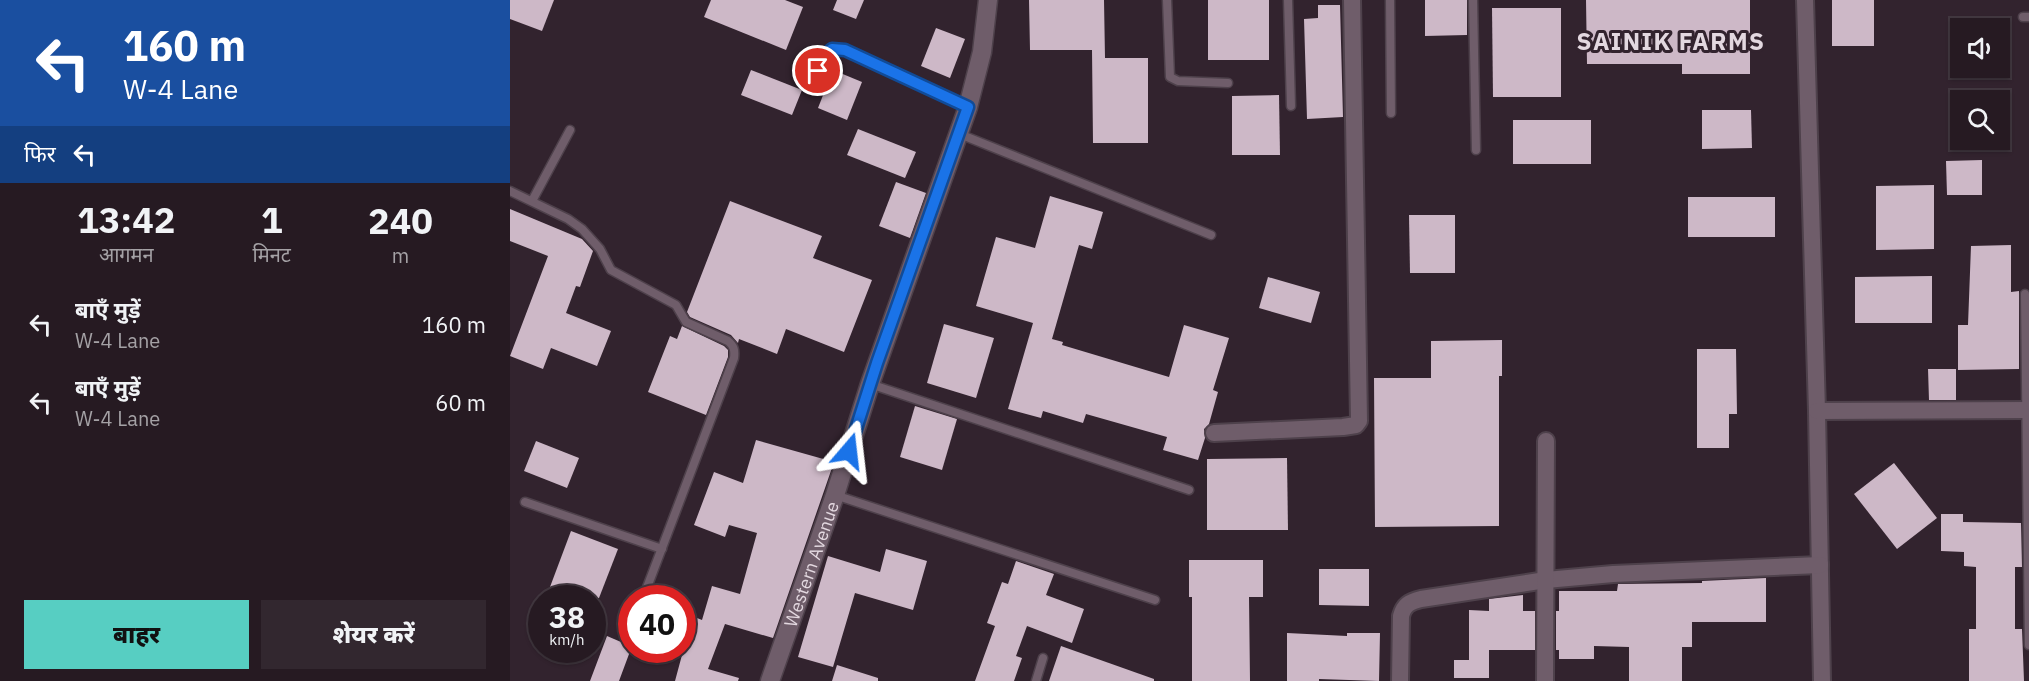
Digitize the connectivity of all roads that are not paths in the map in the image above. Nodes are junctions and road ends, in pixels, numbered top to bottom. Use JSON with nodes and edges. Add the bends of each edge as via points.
{"nodes":[{"id":1,"x":988,"y":0,"type":"edge"},
{"id":2,"x":1167,"y":0,"type":"edge"},
{"id":3,"x":1288,"y":0,"type":"edge"},
{"id":4,"x":1352,"y":0,"type":"edge"},
{"id":5,"x":1390,"y":0,"type":"edge"},
{"id":6,"x":1473,"y":0,"type":"edge"},
{"id":7,"x":1805,"y":0,"type":"edge"},
{"id":8,"x":1228,"y":83,"type":"dead end"},
{"id":9,"x":808,"y":89,"type":"dead end"},
{"id":10,"x":1291,"y":106,"type":"dead end"},
{"id":11,"x":968,"y":107,"type":"junction"},
{"id":12,"x":1391,"y":113,"type":"dead end"},
{"id":13,"x":570,"y":130,"type":"dead end"},
{"id":14,"x":957,"y":133,"type":"junction"},
{"id":15,"x":1476,"y":150,"type":"dead end"},
{"id":16,"x":510,"y":191,"type":"edge"},
{"id":17,"x":532,"y":201,"type":"junction"},
{"id":18,"x":1211,"y":235,"type":"dead end"},
{"id":19,"x":2025,"y":294,"type":"dead end"},
{"id":20,"x":870,"y":384,"type":"junction"},
{"id":21,"x":2028,"y":410,"type":"edge"},
{"id":22,"x":1817,"y":411,"type":"junction"},
{"id":23,"x":1214,"y":434,"type":"dead end"},
{"id":24,"x":1546,"y":441,"type":"dead end"},
{"id":25,"x":1189,"y":490,"type":"dead end"},
{"id":26,"x":836,"y":495,"type":"junction"},
{"id":27,"x":525,"y":502,"type":"dead end"},
{"id":28,"x":662,"y":549,"type":"junction"},
{"id":29,"x":1820,"y":565,"type":"junction"},
{"id":30,"x":1546,"y":580,"type":"junction"},
{"id":31,"x":648,"y":585,"type":"edge"},
{"id":32,"x":1155,"y":600,"type":"dead end"},
{"id":33,"x":2029,"y":645,"type":"edge"},
{"id":34,"x":1043,"y":658,"type":"dead end"},
{"id":35,"x":770,"y":681,"type":"edge"},
{"id":36,"x":1036,"y":681,"type":"edge"},
{"id":37,"x":1400,"y":681,"type":"edge"},
{"id":38,"x":1545,"y":681,"type":"edge"},
{"id":39,"x":1822,"y":681,"type":"edge"}],
"edges":[{"from":1,"to":11,"type":"street","name":"Western Avenue","via":[[982,52]]},
{"from":2,"to":8,"type":"lane","via":[[1170,77],[1178,81]]},
{"from":3,"to":10,"type":"lane"},
{"from":4,"to":23,"type":"street","via":[[1359,421],[1343,427]]},
{"from":5,"to":12,"type":"lane"},
{"from":6,"to":15,"type":"lane"},
{"from":7,"to":22,"type":"street"},
{"from":9,"to":11,"type":"lane","via":[[827,53],[838,48]]},
{"from":11,"to":14,"type":"street","name":"Western Avenue"},
{"from":13,"to":17,"type":"lane"},
{"from":14,"to":18,"type":"lane"},
{"from":14,"to":20,"type":"street","name":"Western Avenue"},
{"from":16,"to":17,"type":"lane"},
{"from":17,"to":28,"type":"lane","via":[[582,229],[600,249],[611,270],[676,305],[686,322],[733,345],[734,358]]},
{"from":19,"to":21,"type":"lane"},
{"from":20,"to":25,"type":"lane"},
{"from":20,"to":26,"type":"street","name":"Western Avenue"},
{"from":21,"to":22,"type":"street"},
{"from":21,"to":33,"type":"lane"},
{"from":22,"to":29,"type":"street"},
{"from":24,"to":30,"type":"street"},
{"from":26,"to":32,"type":"lane"},
{"from":26,"to":35,"type":"street","name":"Western Avenue"},
{"from":27,"to":28,"type":"lane"},
{"from":28,"to":31,"type":"lane"},
{"from":29,"to":30,"type":"street","via":[[1648,571]]},
{"from":29,"to":39,"type":"street"},
{"from":30,"to":37,"type":"street","via":[[1410,602],[1401,616]]},
{"from":30,"to":38,"type":"street"},
{"from":34,"to":36,"type":"lane"}]}
